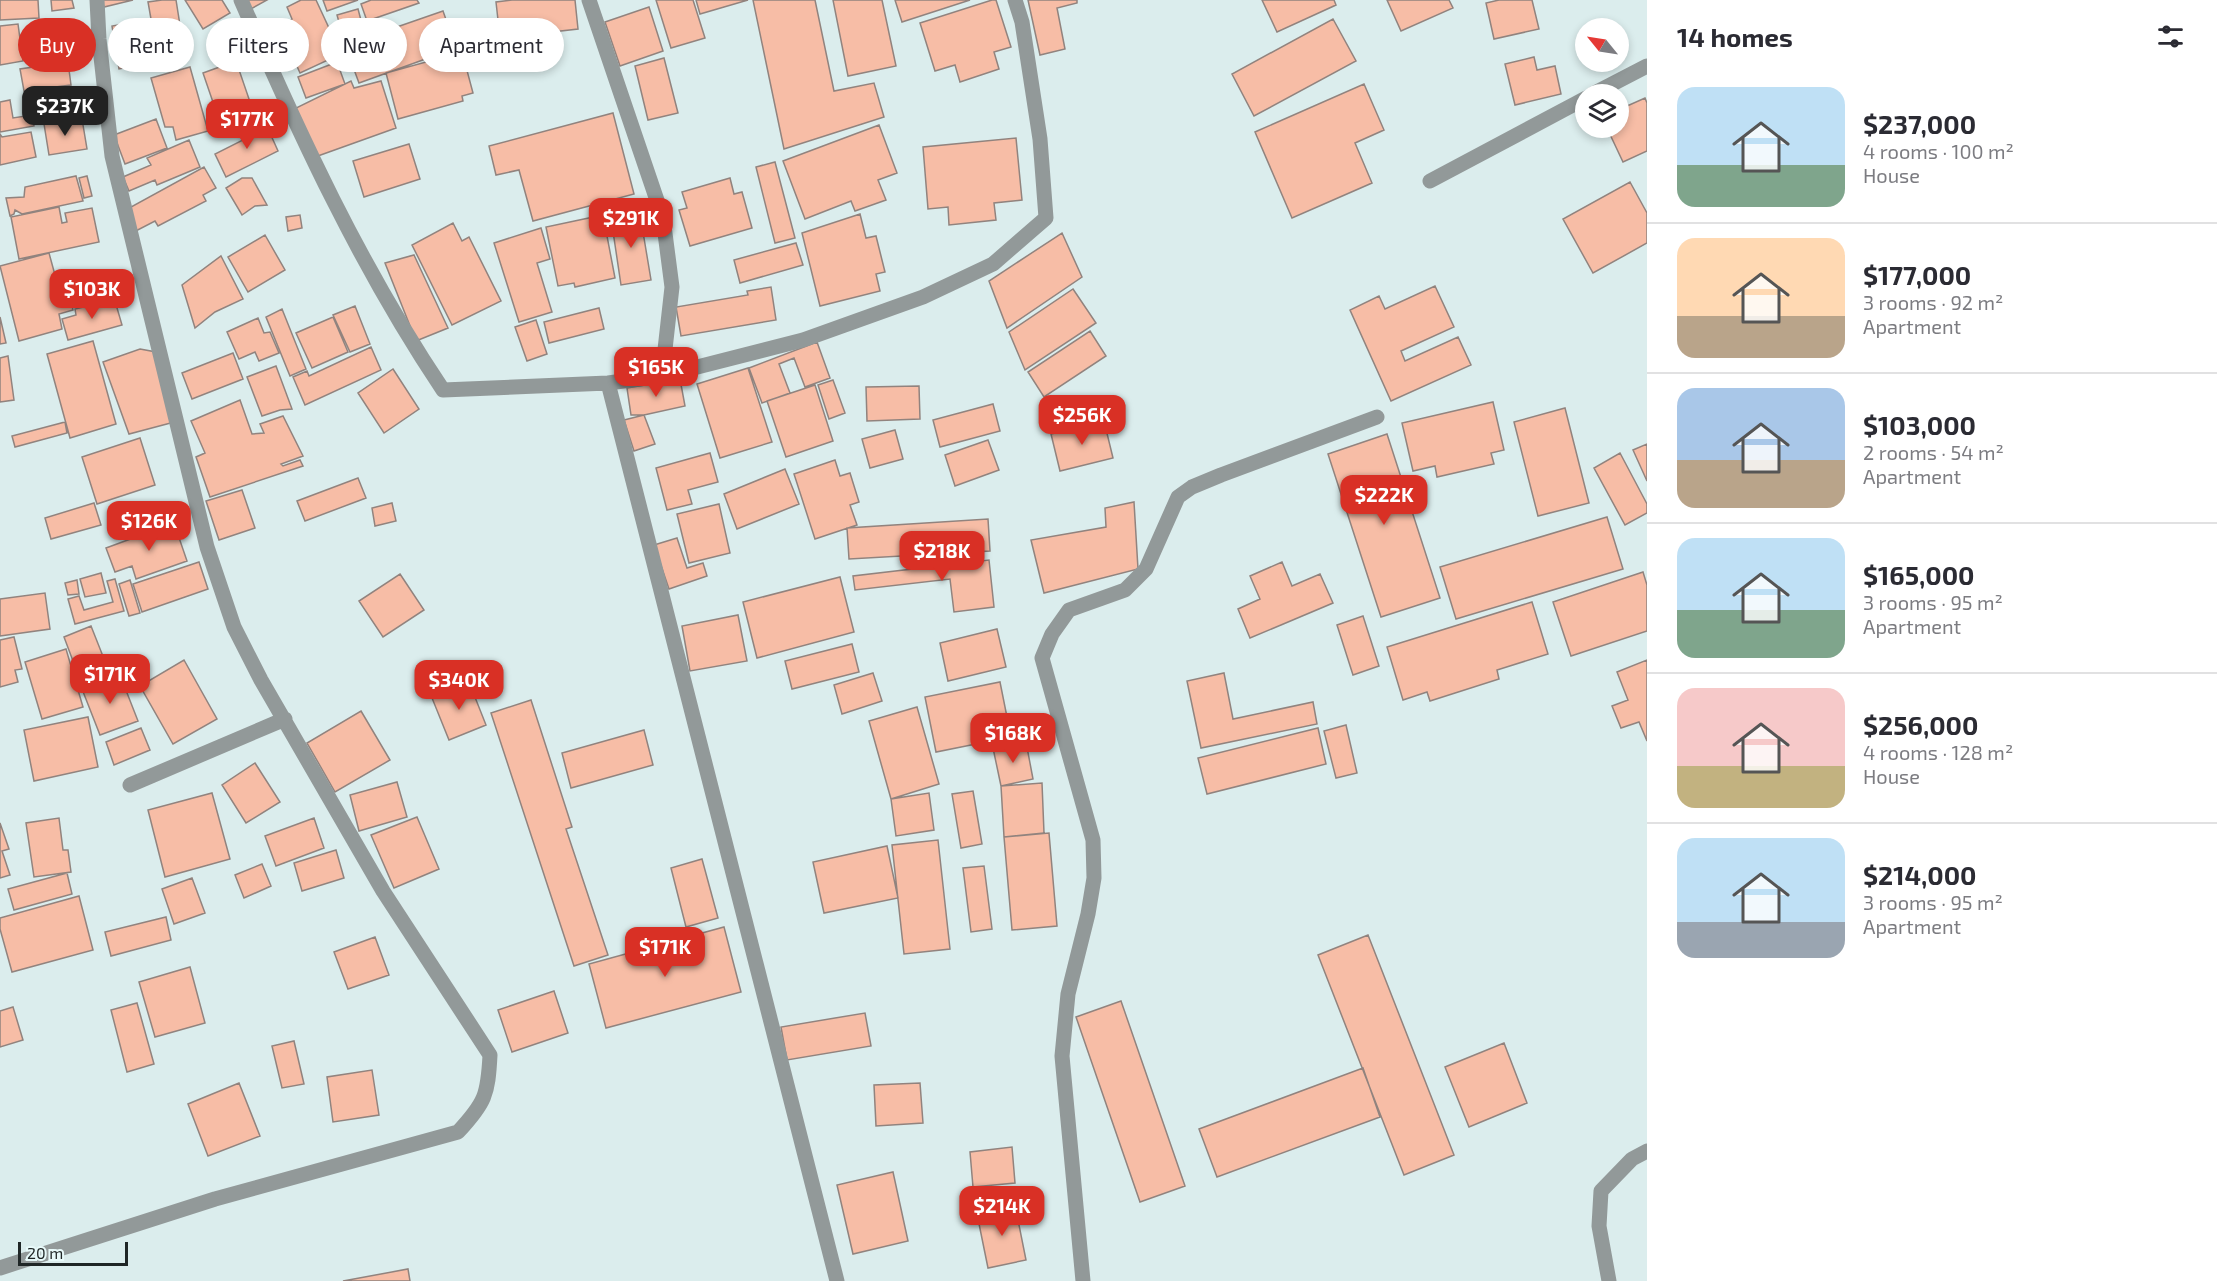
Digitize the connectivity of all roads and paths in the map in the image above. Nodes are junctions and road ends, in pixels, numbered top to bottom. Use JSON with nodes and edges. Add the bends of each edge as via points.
{"nodes":[{"id":1,"x":97,"y":0,"type":"edge"},
{"id":2,"x":241,"y":0,"type":"edge"},
{"id":3,"x":589,"y":0,"type":"edge"},
{"id":4,"x":1015,"y":0,"type":"edge"},
{"id":5,"x":1647,"y":66,"type":"edge"},
{"id":6,"x":1612,"y":84,"type":"edge"},
{"id":7,"x":1575,"y":104,"type":"edge"},
{"id":8,"x":1430,"y":181,"type":"dead end"},
{"id":9,"x":662,"y":376,"type":"junction"},
{"id":10,"x":608,"y":383,"type":"junction"},
{"id":11,"x":1377,"y":417,"type":"dead end"},
{"id":12,"x":285,"y":719,"type":"junction"},
{"id":13,"x":130,"y":785,"type":"dead end"},
{"id":14,"x":1647,"y":1150,"type":"edge"},
{"id":15,"x":0,"y":1269,"type":"edge"},
{"id":16,"x":837,"y":1281,"type":"edge"},
{"id":17,"x":1083,"y":1281,"type":"edge"},
{"id":18,"x":1609,"y":1281,"type":"edge"}],
"edges":[{"from":1,"to":12,"type":"street","via":[[112,156],[207,547],[234,627]]},
{"from":2,"to":10,"type":"street","via":[[295,124],[363,256],[409,340],[443,390]]},
{"from":3,"to":9,"type":"street","via":[[663,218],[672,287]]},
{"from":4,"to":9,"type":"street","via":[[1040,139],[1046,218],[993,264],[923,297],[803,340]]},
{"from":5,"to":6,"type":"street"},
{"from":7,"to":8,"type":"street"},
{"from":9,"to":10,"type":"street"},
{"from":10,"to":16,"type":"street"},
{"from":11,"to":17,"type":"street","via":[[1221,475],[1178,497],[1146,569],[1125,590],[1069,610],[1052,634],[1042,658],[1093,840],[1094,879],[1068,994],[1062,1056]]},
{"from":12,"to":13,"type":"street"},
{"from":12,"to":15,"type":"street","via":[[383,891],[490,1054],[488,1082],[480,1109],[458,1132],[215,1199]]},
{"from":14,"to":18,"type":"street","via":[[1601,1191],[1599,1226]]}]}
